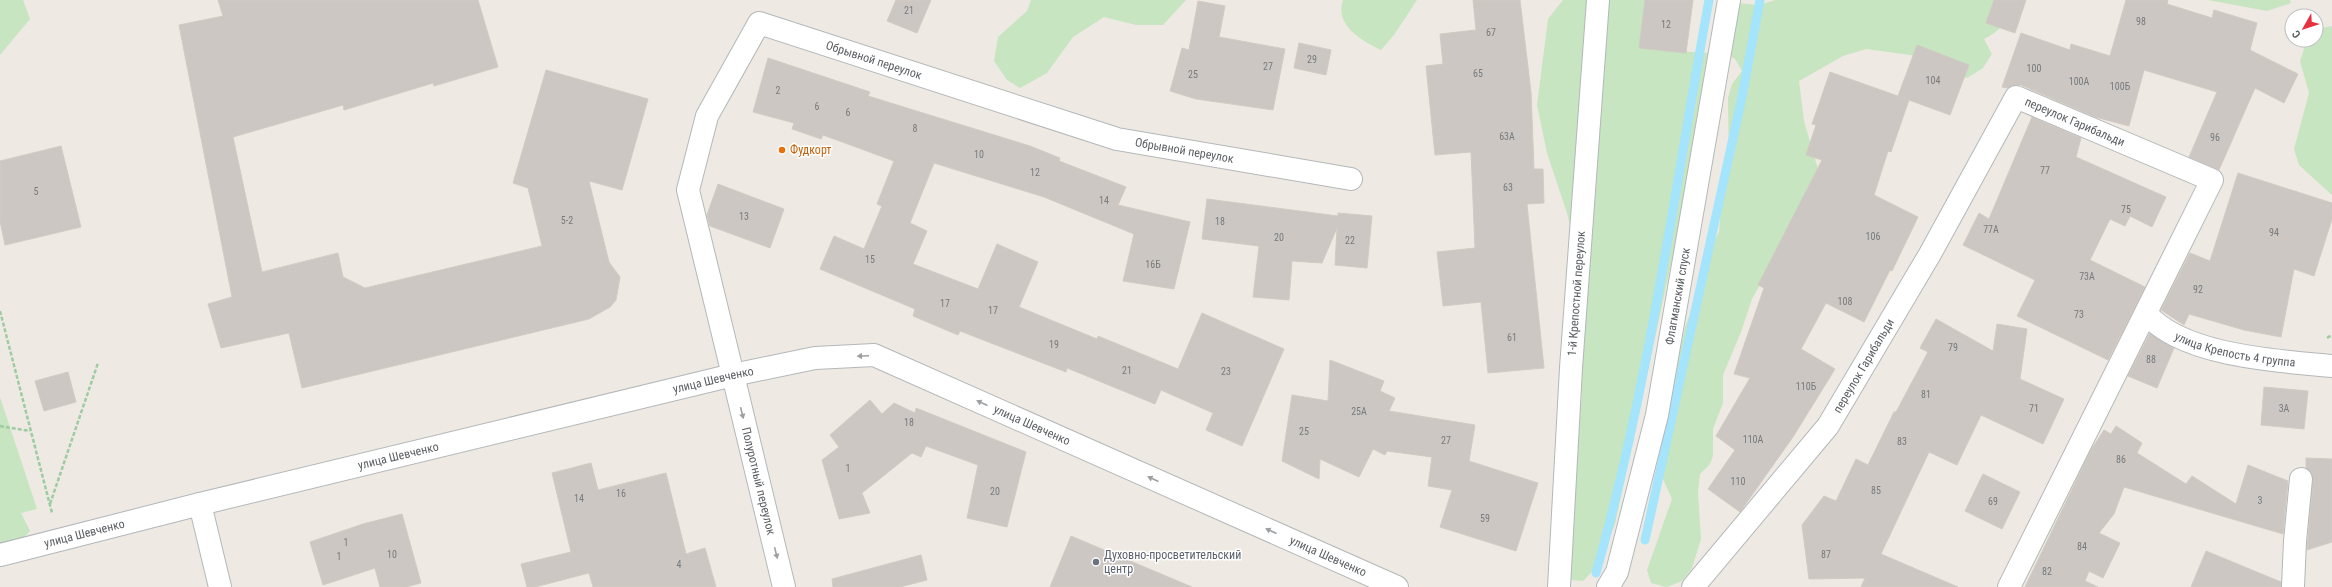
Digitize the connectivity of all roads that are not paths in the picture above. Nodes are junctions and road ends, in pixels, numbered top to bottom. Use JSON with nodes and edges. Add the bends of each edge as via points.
{"nodes":[{"id":1,"x":1598,"y":0,"type":"edge"},
{"id":2,"x":1729,"y":0,"type":"edge"},
{"id":3,"x":1352,"y":179,"type":"dead end"},
{"id":4,"x":2146,"y":313,"type":"junction"},
{"id":5,"x":2332,"y":366,"type":"edge"},
{"id":6,"x":733,"y":375,"type":"junction"},
{"id":7,"x":2301,"y":479,"type":"dead end"},
{"id":8,"x":200,"y":504,"type":"junction"},
{"id":9,"x":0,"y":555,"type":"edge"},
{"id":10,"x":220,"y":587,"type":"edge"},
{"id":11,"x":784,"y":587,"type":"edge"},
{"id":12,"x":1397,"y":587,"type":"edge"},
{"id":13,"x":1559,"y":587,"type":"edge"},
{"id":14,"x":1608,"y":587,"type":"edge"},
{"id":15,"x":1693,"y":587,"type":"edge"},
{"id":16,"x":2009,"y":587,"type":"edge"},
{"id":17,"x":2294,"y":587,"type":"edge"}],
"edges":[{"from":1,"to":13,"type":"street","name":"1-й Крепостной переулок","via":[[1572,360]]},
{"from":2,"to":14,"type":"street","name":"Флагманский спуск","via":[[1657,415],[1617,572]]},
{"from":3,"to":6,"type":"street","name":"Обрывной переулок","via":[[1117,139],[759,23],[707,116],[688,190]]},
{"from":4,"to":5,"type":"street","name":"улица Крепость 4 группа","via":[[2152,320],[2188,342],[2257,359]]},
{"from":4,"to":15,"type":"street","name":"переулок Гарибальди","via":[[2212,180],[2016,97],[1930,254],[1828,426]]},
{"from":4,"to":16,"type":"street","name":"переулок Гарибальди"},
{"from":6,"to":8,"type":"street","name":"улица Шевченко"},
{"from":6,"to":11,"type":"street","name":"Полуротный переулок","one_way":true},
{"from":12,"to":6,"type":"street","name":"улица Шевченко","one_way":true,"via":[[874,355],[815,358]]},
{"from":7,"to":17,"type":"street"},
{"from":8,"to":9,"type":"street","name":"улица Шевченко"},
{"from":8,"to":10,"type":"street"}]}
